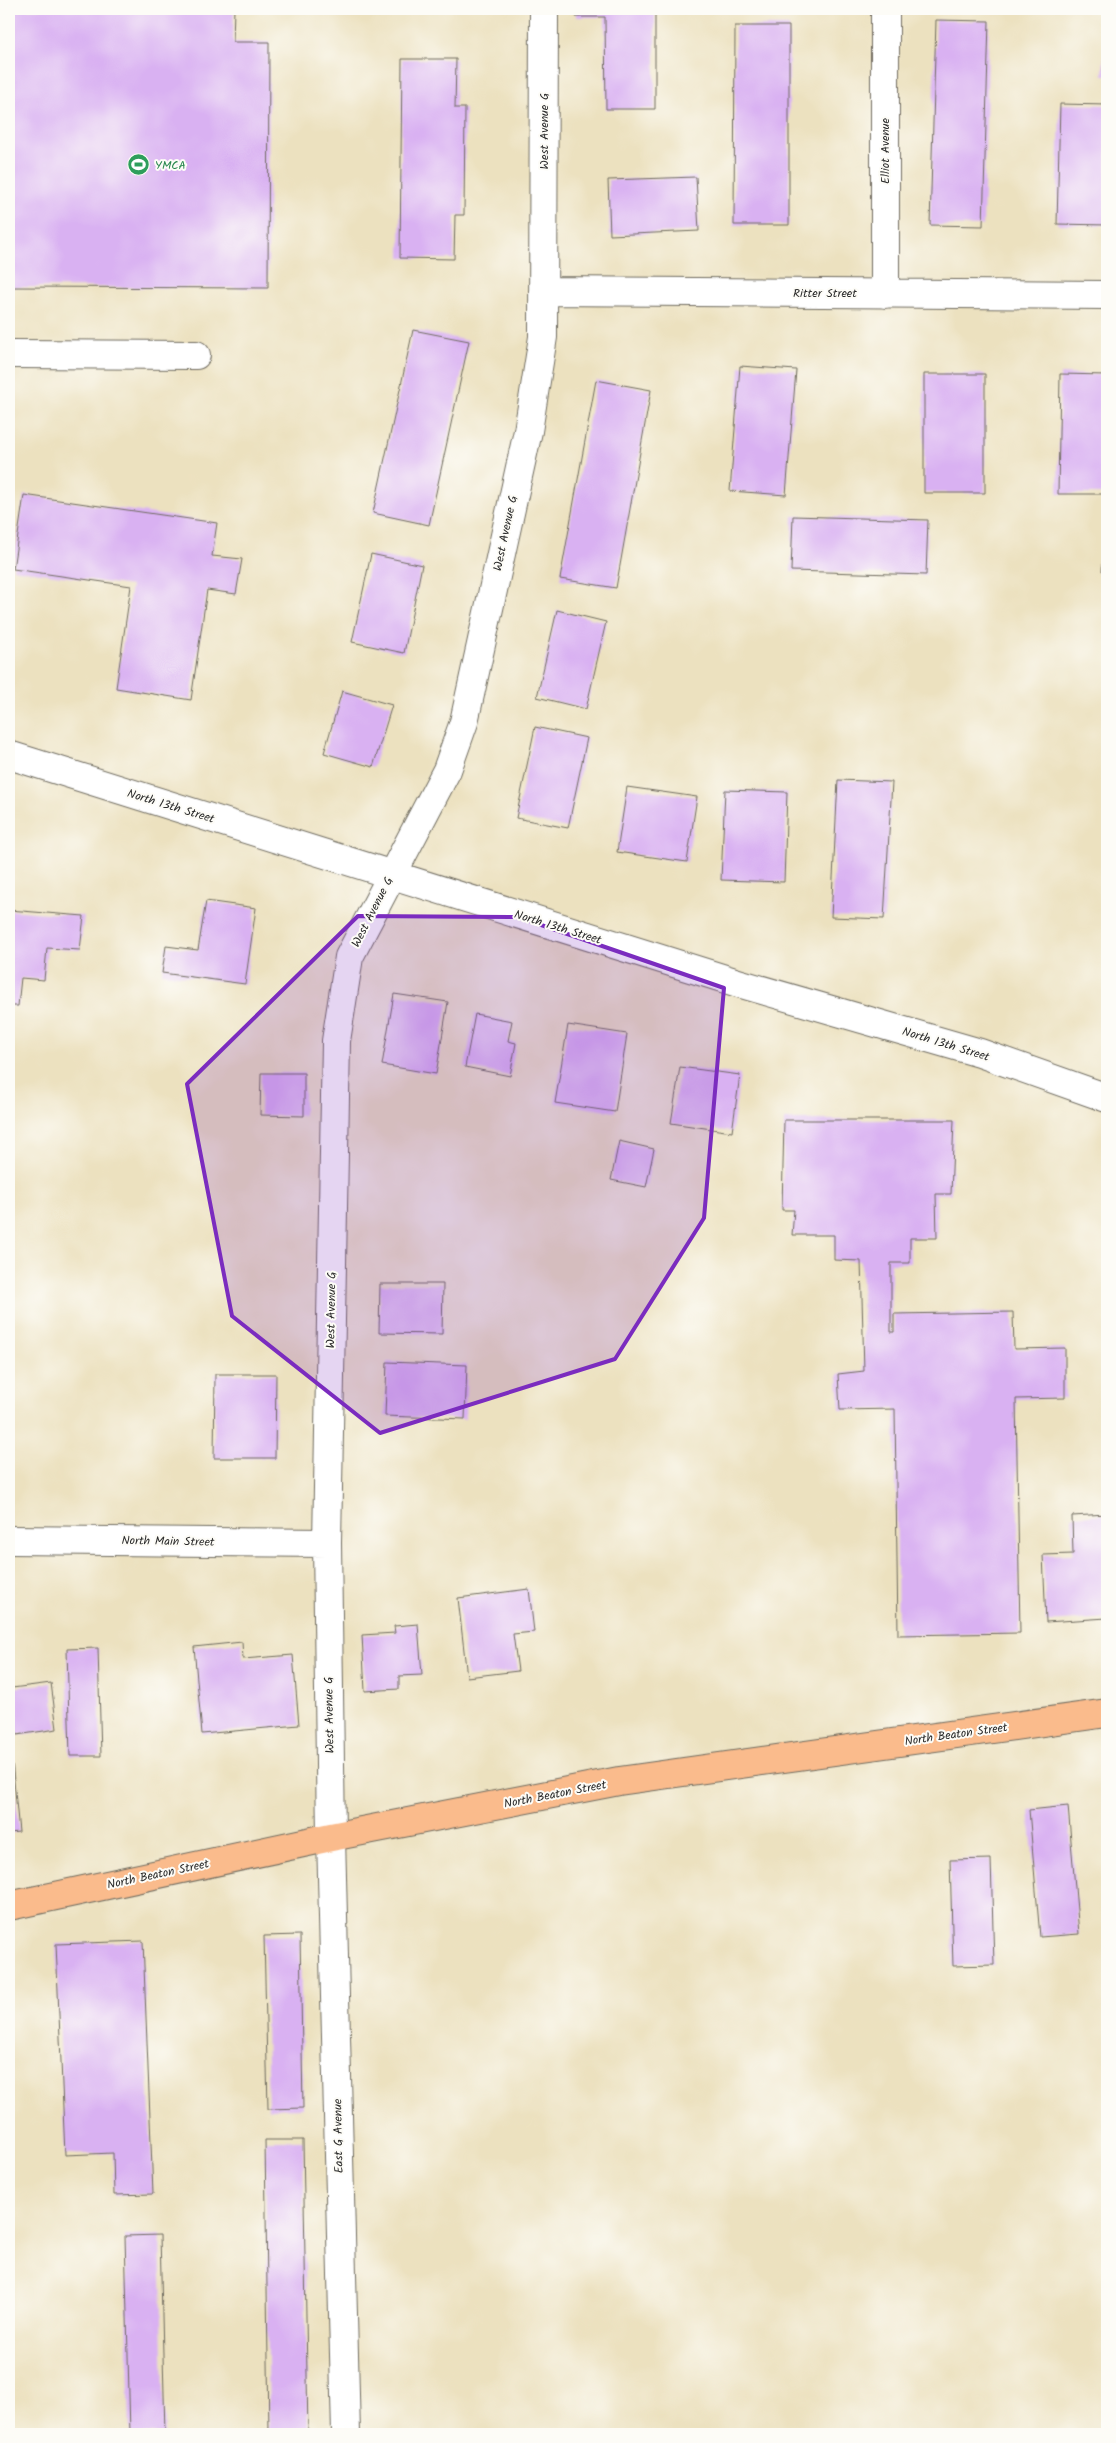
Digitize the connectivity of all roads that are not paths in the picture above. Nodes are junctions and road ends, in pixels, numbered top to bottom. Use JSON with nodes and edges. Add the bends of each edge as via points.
{"nodes":[{"id":1,"x":544,"y":9,"type":"edge"},
{"id":2,"x":885,"y":9,"type":"edge"},
{"id":3,"x":543,"y":291,"type":"junction"},
{"id":4,"x":886,"y":294,"type":"junction"},
{"id":5,"x":1107,"y":295,"type":"edge"},
{"id":6,"x":9,"y":354,"type":"edge"},
{"id":7,"x":196,"y":355,"type":"dead end"},
{"id":8,"x":9,"y":755,"type":"edge"},
{"id":9,"x":391,"y":875,"type":"junction"},
{"id":10,"x":1107,"y":1098,"type":"edge"},
{"id":11,"x":9,"y":1540,"type":"edge"},
{"id":12,"x":327,"y":1543,"type":"junction"},
{"id":13,"x":1107,"y":1713,"type":"edge"},
{"id":14,"x":331,"y":1838,"type":"junction"},
{"id":15,"x":9,"y":1906,"type":"edge"},
{"id":16,"x":346,"y":2434,"type":"edge"}],
"edges":[{"from":1,"to":3,"type":"street","name":"West Avenue G"},
{"from":2,"to":4,"type":"street","name":"Elliot Avenue"},
{"from":3,"to":4,"type":"street","name":"Ritter Street"},
{"from":3,"to":9,"type":"street","name":"West Avenue G","via":[[543,337],[528,431],[464,722],[447,770]]},
{"from":4,"to":5,"type":"street","name":"Ritter Street"},
{"from":6,"to":7,"type":"street"},
{"from":8,"to":9,"type":"street","name":"North 13th Street"},
{"from":9,"to":10,"type":"street","name":"North 13th Street","via":[[738,983],[980,1053]]},
{"from":9,"to":12,"type":"street","name":"West Avenue G","via":[[349,957],[336,1041]]},
{"from":11,"to":12,"type":"street","name":"North Main Street"},
{"from":12,"to":14,"type":"street","name":"West Avenue G"},
{"from":13,"to":14,"type":"main road","name":"North Beaton Street","via":[[619,1782]]},
{"from":14,"to":15,"type":"main road","name":"North Beaton Street"},
{"from":14,"to":16,"type":"street","name":"East G Avenue"}]}
